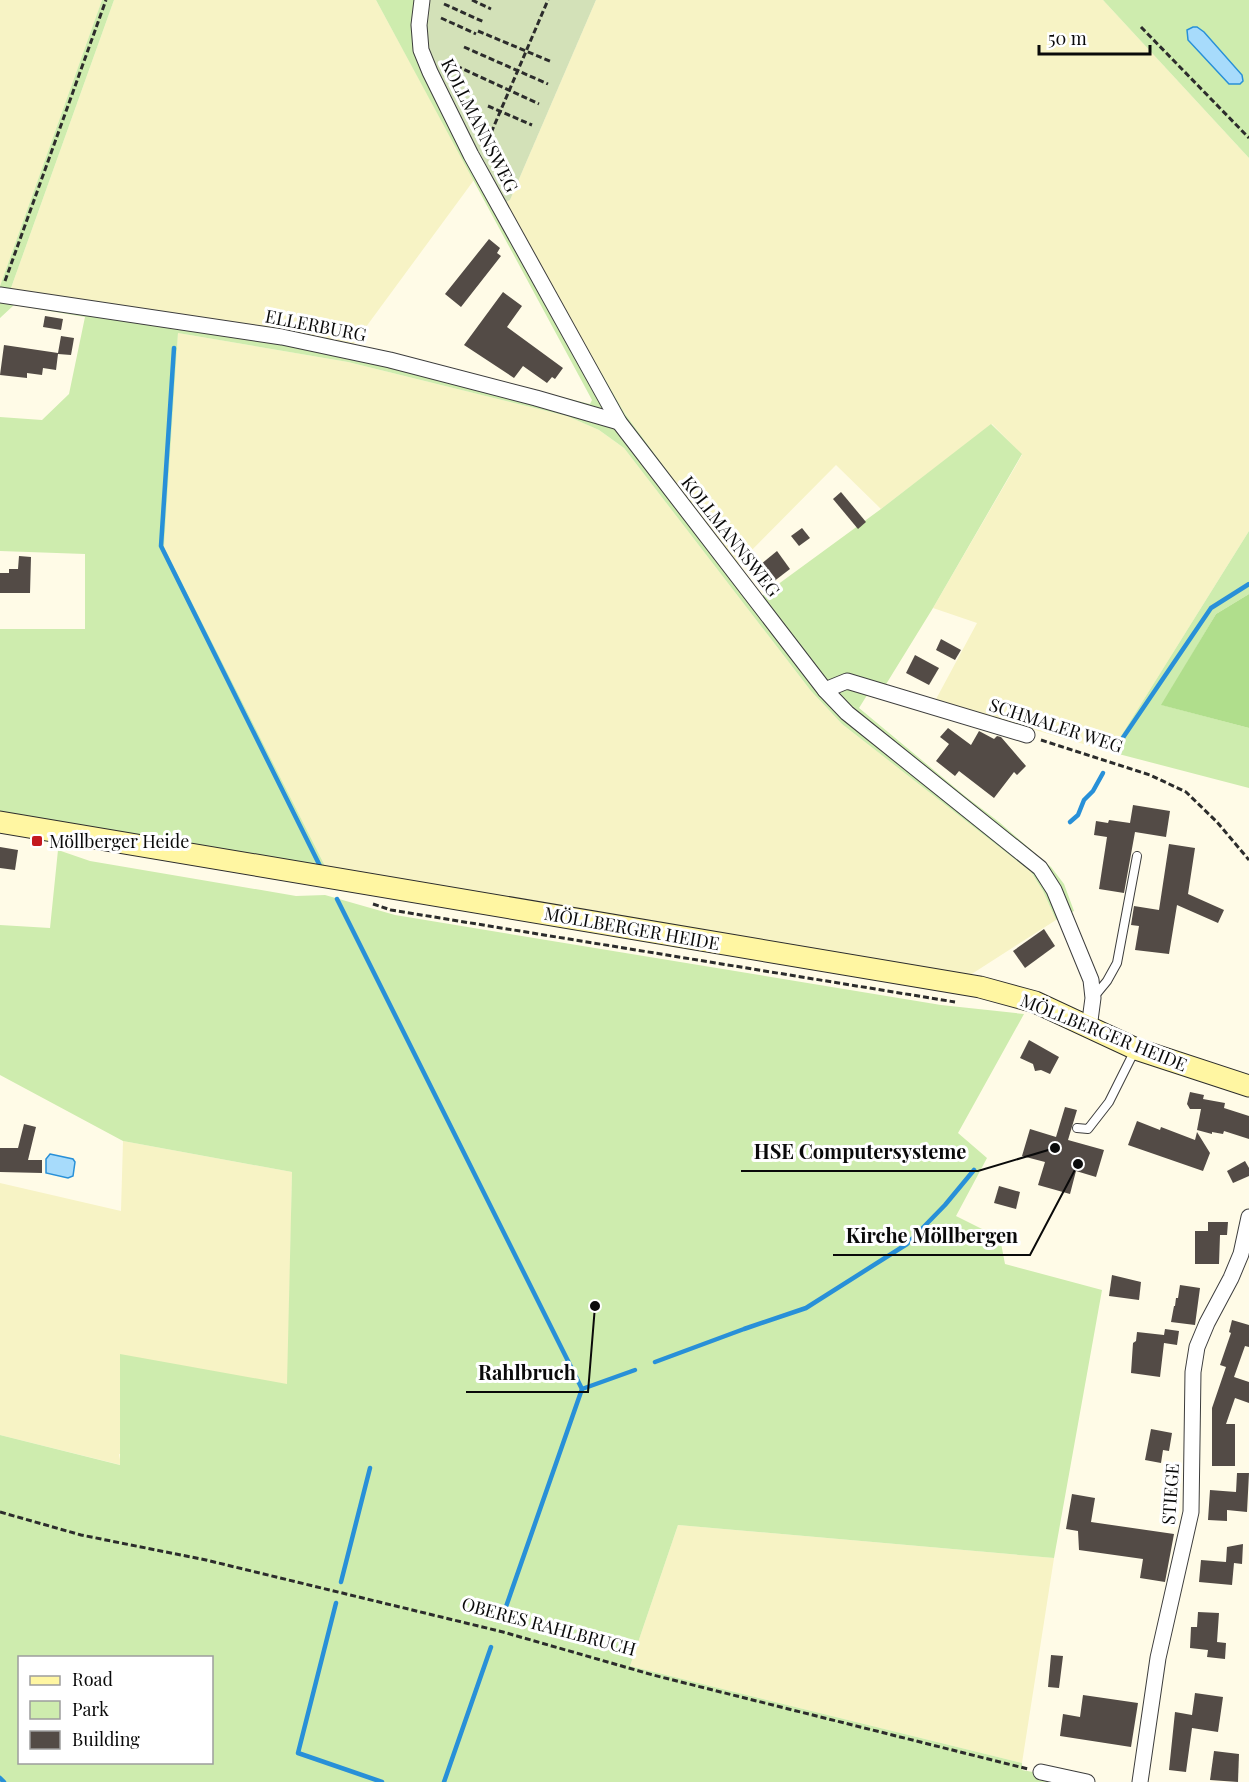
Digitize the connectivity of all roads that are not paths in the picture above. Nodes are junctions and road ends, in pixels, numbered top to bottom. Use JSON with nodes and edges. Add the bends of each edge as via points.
{"nodes":[{"id":1,"x":422,"y":0,"type":"edge"},
{"id":2,"x":2,"y":289,"type":"edge"},
{"id":3,"x":619,"y":422,"type":"junction"},
{"id":4,"x":825,"y":690,"type":"junction"},
{"id":5,"x":1026,"y":735,"type":"road end"},
{"id":6,"x":0,"y":822,"type":"edge"},
{"id":7,"x":1137,"y":856,"type":"dead end"},
{"id":8,"x":1094,"y":998,"type":"junction"},
{"id":9,"x":1089,"y":1028,"type":"junction"},
{"id":10,"x":1136,"y":1049,"type":"junction"},
{"id":11,"x":1249,"y":1086,"type":"edge"},
{"id":12,"x":1077,"y":1128,"type":"dead end"},
{"id":13,"x":1249,"y":1217,"type":"edge"},
{"id":14,"x":1041,"y":1772,"type":"road end"},
{"id":15,"x":1087,"y":1782,"type":"edge"},
{"id":16,"x":1140,"y":1782,"type":"edge"}],
"edges":[{"from":1,"to":3,"type":"street","name":"KOLLMANNSWEG","via":[[421,50],[471,155]]},
{"from":2,"to":3,"type":"street","name":"ELLERBURG","via":[[282,337],[390,360]]},
{"from":3,"to":4,"type":"street","name":"KOLLMANNSWEG"},
{"from":4,"to":5,"type":"street","name":"SCHMALER WEG","via":[[847,681]]},
{"from":4,"to":8,"type":"street","name":"KOLLMANNSWEG","via":[[847,713],[1040,868],[1054,890],[1091,980]]},
{"from":6,"to":9,"type":"street","name":"MÖLLBERGER HEIDE","via":[[980,987],[1035,1002]]},
{"from":7,"to":8,"type":"lane","via":[[1117,963]]},
{"from":8,"to":9,"type":"street","name":"KOLLMANNSWEG"},
{"from":9,"to":10,"type":"street","name":"MÖLLBERGER HEIDE"},
{"from":10,"to":11,"type":"street","name":"MÖLLBERGER HEIDE"},
{"from":10,"to":12,"type":"lane","via":[[1109,1102],[1088,1129]]},
{"from":13,"to":16,"type":"street","name":"STIEGE","via":[[1231,1278],[1197,1347],[1193,1372],[1191,1512],[1158,1658]]},
{"from":14,"to":15,"type":"street"}]}
